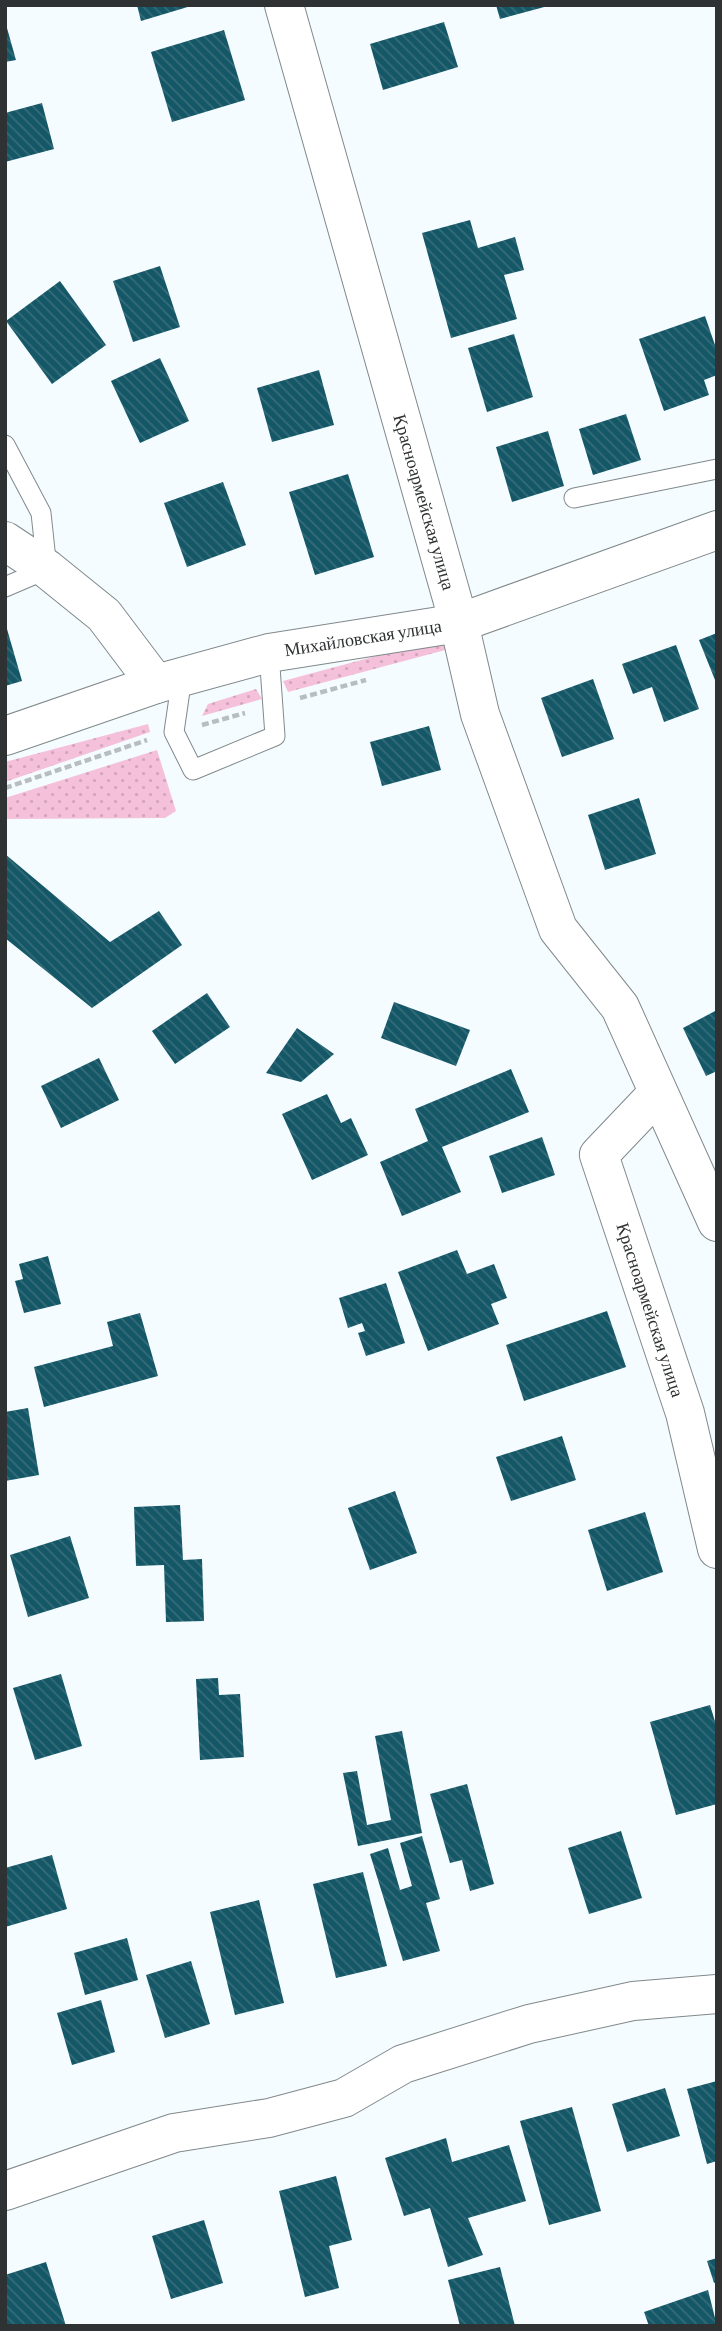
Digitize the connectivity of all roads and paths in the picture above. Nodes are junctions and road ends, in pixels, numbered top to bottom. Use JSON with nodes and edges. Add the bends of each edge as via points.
{"nodes":[{"id":1,"x":284,"y":5,"type":"edge"},
{"id":2,"x":5,"y":445,"type":"edge"},
{"id":3,"x":717,"y":469,"type":"edge"},
{"id":4,"x":574,"y":498,"type":"dead end"},
{"id":5,"x":717,"y":530,"type":"edge"},
{"id":6,"x":5,"y":541,"type":"edge"},
{"id":7,"x":47,"y":569,"type":"junction"},
{"id":8,"x":5,"y":587,"type":"edge"},
{"id":9,"x":459,"y":623,"type":"junction"},
{"id":10,"x":269,"y":653,"type":"junction"},
{"id":11,"x":379,"y":676,"type":"dead end"},
{"id":12,"x":169,"y":680,"type":"junction"},
{"id":13,"x":275,"y":705,"type":"junction"},
{"id":14,"x":174,"y":732,"type":"junction"},
{"id":15,"x":5,"y":736,"type":"edge"},
{"id":16,"x":5,"y":788,"type":"edge"},
{"id":17,"x":658,"y":1093,"type":"junction"},
{"id":18,"x":717,"y":1222,"type":"edge"},
{"id":19,"x":717,"y":1549,"type":"edge"},
{"id":20,"x":717,"y":1994,"type":"edge"},
{"id":21,"x":5,"y":2191,"type":"edge"}],
"edges":[{"from":1,"to":9,"type":"street","name":"Красноармейская улица"},
{"from":2,"to":7,"type":"lane","via":[[41,513]]},
{"from":3,"to":4,"type":"lane"},
{"from":5,"to":9,"type":"street","name":"Михайловская улица"},
{"from":6,"to":7,"type":"street"},
{"from":7,"to":8,"type":"lane"},
{"from":7,"to":12,"type":"street","via":[[104,615]]},
{"from":9,"to":10,"type":"street","name":"Михайловская улица"},
{"from":9,"to":17,"type":"street","name":"Красноармейская улица","via":[[480,715],[558,929],[620,1007]]},
{"from":10,"to":12,"type":"street","name":"Михайловская улица"},
{"from":10,"to":13,"type":"lane"},
{"from":11,"to":13,"type":"path"},
{"from":12,"to":14,"type":"lane"},
{"from":12,"to":15,"type":"street","name":"Михайловская улица"},
{"from":13,"to":14,"type":"path"},
{"from":13,"to":14,"type":"lane","via":[[275,736],[193,769]]},
{"from":14,"to":16,"type":"path"},
{"from":17,"to":18,"type":"street","name":"Красноармейская улица"},
{"from":17,"to":19,"type":"street","name":"Красноармейская улица","via":[[599,1155],[685,1413]]},
{"from":20,"to":21,"type":"street","via":[[632,2001],[529,2024],[403,2064],[344,2098],[269,2118],[174,2133]]}]}
